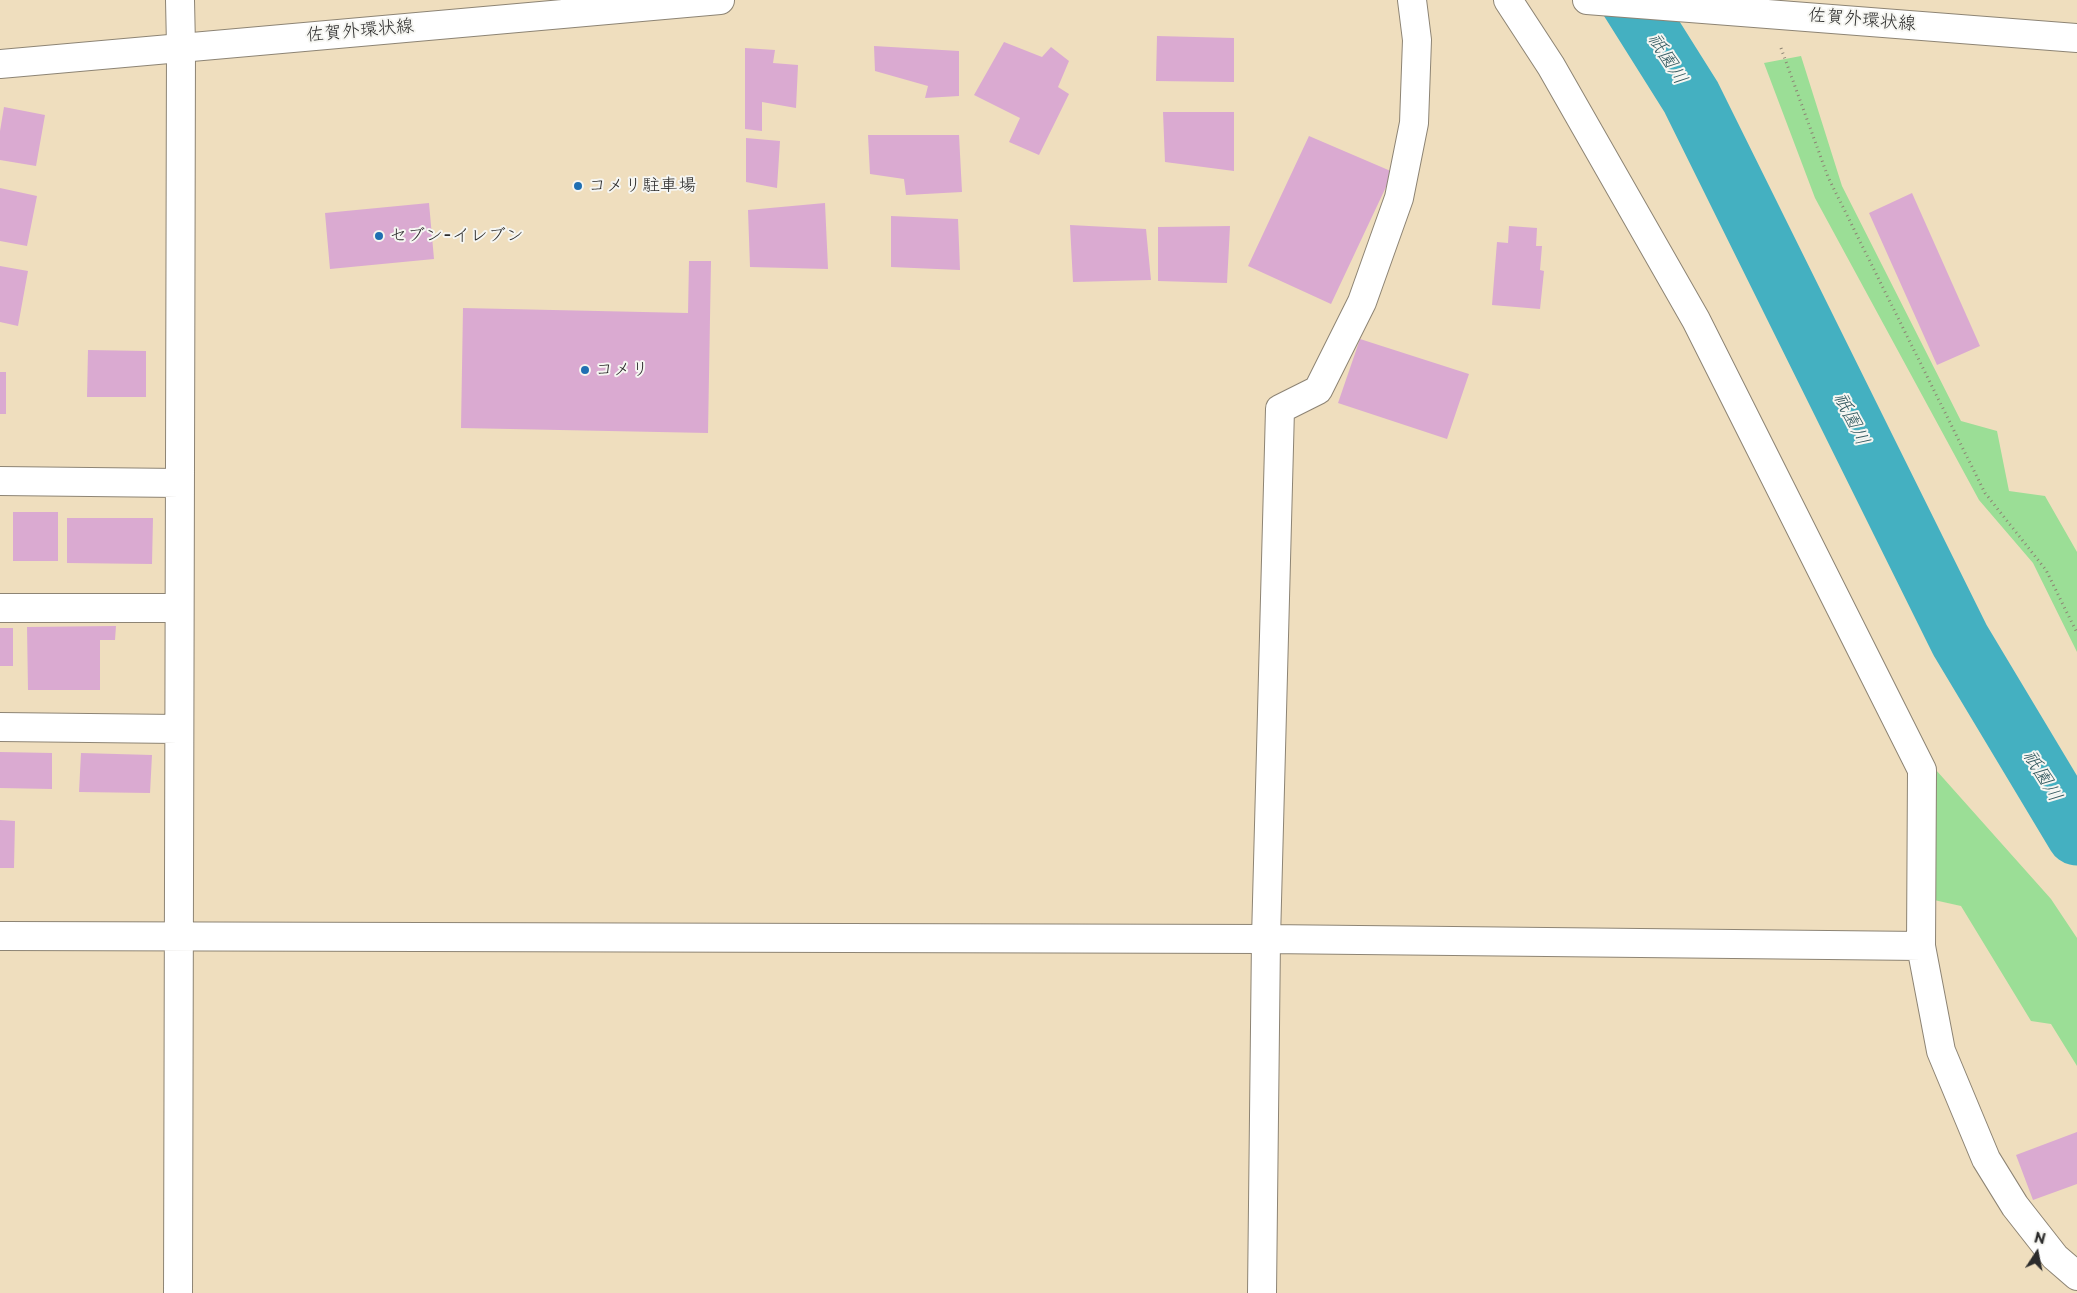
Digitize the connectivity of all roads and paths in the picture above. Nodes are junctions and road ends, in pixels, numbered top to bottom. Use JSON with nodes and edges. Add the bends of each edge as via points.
{"nodes":[{"id":1,"x":180,"y":0,"type":"edge"},
{"id":2,"x":720,"y":0,"type":"edge"},
{"id":3,"x":1412,"y":0,"type":"edge"},
{"id":4,"x":1508,"y":0,"type":"edge"},
{"id":5,"x":1587,"y":0,"type":"edge"},
{"id":6,"x":1752,"y":6,"type":"edge"},
{"id":7,"x":2077,"y":38,"type":"edge"},
{"id":8,"x":181,"y":46,"type":"junction"},
{"id":9,"x":0,"y":64,"type":"edge"},
{"id":10,"x":0,"y":481,"type":"edge"},
{"id":11,"x":180,"y":483,"type":"junction"},
{"id":12,"x":0,"y":608,"type":"edge"},
{"id":13,"x":179,"y":608,"type":"junction"},
{"id":14,"x":2077,"y":633,"type":"edge"},
{"id":15,"x":0,"y":727,"type":"edge"},
{"id":16,"x":178,"y":729,"type":"junction"},
{"id":17,"x":178,"y":935,"type":"junction"},
{"id":18,"x":0,"y":936,"type":"edge"},
{"id":19,"x":1266,"y":939,"type":"junction"},
{"id":20,"x":1921,"y":946,"type":"junction"},
{"id":21,"x":2077,"y":1276,"type":"edge"},
{"id":22,"x":178,"y":1293,"type":"edge"},
{"id":23,"x":1262,"y":1293,"type":"edge"}],
"edges":[{"from":1,"to":8,"type":"street"},
{"from":2,"to":8,"type":"street","name":"佐賀外環状線"},
{"from":3,"to":19,"type":"street","via":[[1417,40],[1414,123],[1399,198],[1362,302],[1318,390],[1280,409]]},
{"from":4,"to":20,"type":"street","via":[[1551,66],[1696,320],[1922,770]]},
{"from":5,"to":6,"type":"street","name":"佐賀外環状線"},
{"from":6,"to":7,"type":"street","name":"佐賀外環状線"},
{"from":6,"to":14,"type":"path","via":[[1784,52],[1828,177],[1986,493],[2046,570]]},
{"from":8,"to":9,"type":"street","name":"佐賀外環状線"},
{"from":8,"to":11,"type":"street"},
{"from":10,"to":11,"type":"street"},
{"from":11,"to":13,"type":"street"},
{"from":12,"to":13,"type":"street"},
{"from":13,"to":16,"type":"street"},
{"from":15,"to":16,"type":"street"},
{"from":16,"to":17,"type":"street"},
{"from":17,"to":18,"type":"street"},
{"from":17,"to":19,"type":"street"},
{"from":17,"to":22,"type":"street"},
{"from":19,"to":20,"type":"street"},
{"from":19,"to":23,"type":"street"},
{"from":20,"to":21,"type":"street","via":[[1941,1051],[1986,1159],[2015,1206],[2055,1257]]}]}
